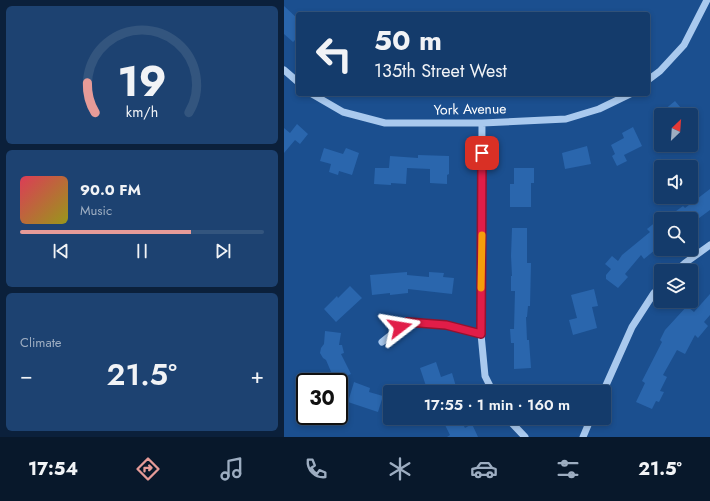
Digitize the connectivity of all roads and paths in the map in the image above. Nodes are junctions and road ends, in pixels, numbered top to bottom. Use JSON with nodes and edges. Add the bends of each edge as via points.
{"nodes":[{"id":1,"x":708,"y":0,"type":"edge"},
{"id":2,"x":284,"y":70,"type":"edge"},
{"id":3,"x":650,"y":78,"type":"edge"},
{"id":4,"x":296,"y":80,"type":"edge"},
{"id":5,"x":315,"y":96,"type":"edge"},
{"id":6,"x":626,"y":96,"type":"edge"},
{"id":7,"x":482,"y":123,"type":"junction"},
{"id":8,"x":710,"y":245,"type":"edge"},
{"id":9,"x":684,"y":264,"type":"edge"},
{"id":10,"x":654,"y":293,"type":"edge"},
{"id":11,"x":481,"y":334,"type":"junction"},
{"id":12,"x":382,"y":342,"type":"dead end"},
{"id":13,"x":490,"y":385,"type":"edge"},
{"id":14,"x":606,"y":385,"type":"edge"},
{"id":15,"x":514,"y":425,"type":"edge"},
{"id":16,"x":588,"y":425,"type":"edge"},
{"id":17,"x":525,"y":437,"type":"edge"},
{"id":18,"x":583,"y":437,"type":"edge"}],
"edges":[{"from":1,"to":3,"type":"street","via":[[684,45]]},
{"from":2,"to":4,"type":"street"},
{"from":5,"to":7,"type":"street","name":"York Avenue","via":[[343,112],[385,123]]},
{"from":6,"to":7,"type":"street","name":"York Avenue","via":[[599,110],[566,119]]},
{"from":7,"to":11,"type":"street"},
{"from":8,"to":9,"type":"street"},
{"from":10,"to":14,"type":"street","via":[[632,327]]},
{"from":11,"to":12,"type":"street","via":[[446,325],[407,322]]},
{"from":11,"to":13,"type":"street","via":[[485,376]]},
{"from":15,"to":17,"type":"street"},
{"from":16,"to":18,"type":"street"}]}
